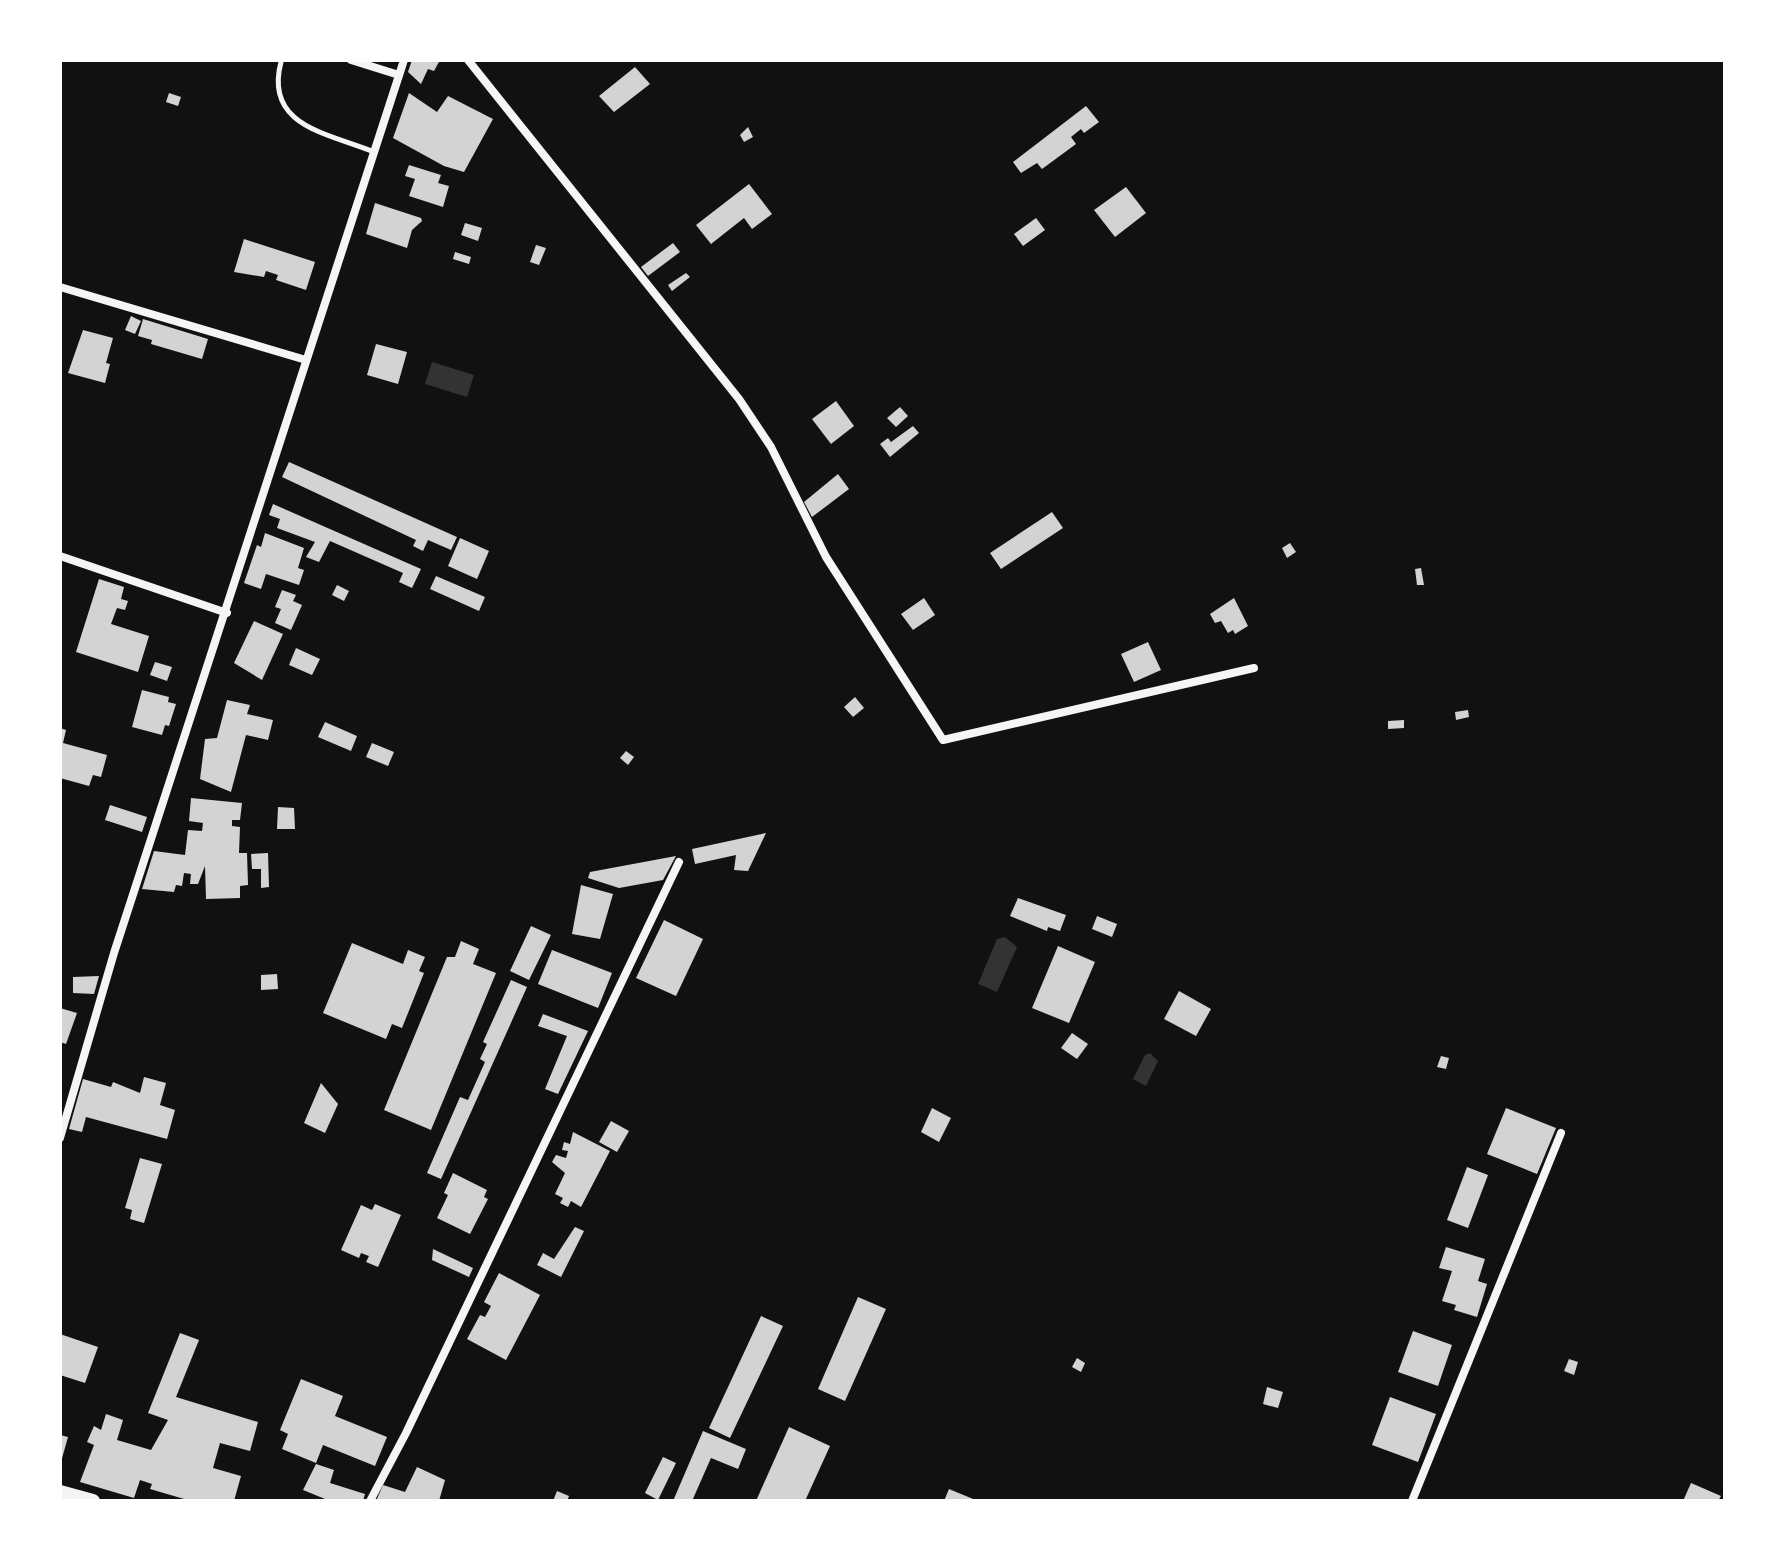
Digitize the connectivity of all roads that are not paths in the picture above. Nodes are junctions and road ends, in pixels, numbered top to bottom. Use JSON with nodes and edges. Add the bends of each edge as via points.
{"nodes":[{"id":1,"x":351,"y":60,"type":"edge"},
{"id":2,"x":404,"y":60,"type":"edge"},
{"id":3,"x":468,"y":60,"type":"edge"},
{"id":4,"x":281,"y":62,"type":"edge"},
{"id":5,"x":399,"y":75,"type":"junction"},
{"id":6,"x":374,"y":152,"type":"junction"},
{"id":7,"x":60,"y":287,"type":"edge"},
{"id":8,"x":306,"y":360,"type":"junction"},
{"id":9,"x":60,"y":556,"type":"edge"},
{"id":10,"x":227,"y":613,"type":"junction"},
{"id":11,"x":1254,"y":668,"type":"dead end"},
{"id":12,"x":679,"y":862,"type":"dead end"},
{"id":13,"x":1561,"y":1133,"type":"dead end"},
{"id":14,"x":60,"y":1138,"type":"edge"},
{"id":15,"x":61,"y":1491,"type":"edge"},
{"id":16,"x":93,"y":1501,"type":"edge"},
{"id":17,"x":370,"y":1501,"type":"edge"},
{"id":18,"x":1412,"y":1501,"type":"edge"}],
"edges":[{"from":1,"to":5,"type":"street"},
{"from":2,"to":5,"type":"street"},
{"from":3,"to":11,"type":"street","via":[[739,399],[771,447],[826,557],[943,740]]},
{"from":4,"to":6,"type":"lane","via":[[277,94],[290,116]]},
{"from":5,"to":6,"type":"street"},
{"from":6,"to":8,"type":"street"},
{"from":7,"to":8,"type":"street"},
{"from":8,"to":10,"type":"street"},
{"from":9,"to":10,"type":"street"},
{"from":10,"to":14,"type":"street","via":[[114,953]]},
{"from":12,"to":17,"type":"street"},
{"from":13,"to":18,"type":"street"},
{"from":15,"to":16,"type":"main road"}]}
